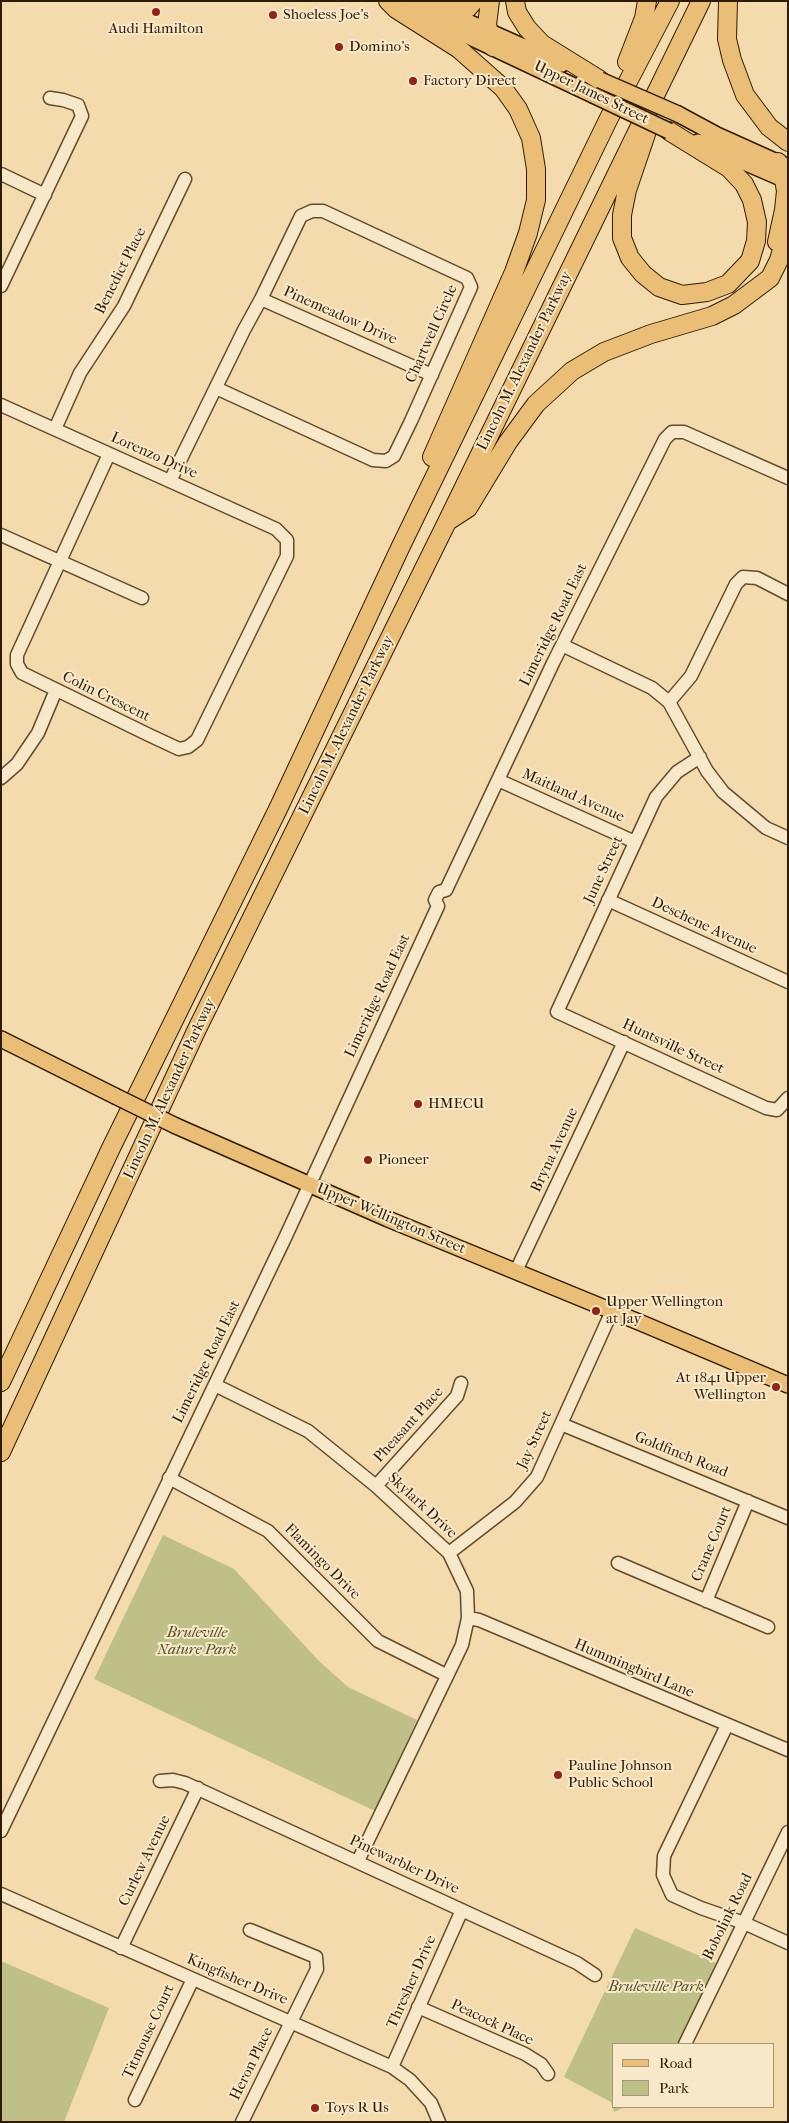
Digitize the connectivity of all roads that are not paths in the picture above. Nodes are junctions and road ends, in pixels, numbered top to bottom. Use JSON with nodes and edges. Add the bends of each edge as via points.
{"nodes":[{"id":1,"x":388,"y":1,"type":"edge"},
{"id":2,"x":395,"y":1,"type":"edge"},
{"id":3,"x":419,"y":1,"type":"edge"},
{"id":4,"x":474,"y":1,"type":"edge"},
{"id":5,"x":490,"y":1,"type":"edge"},
{"id":6,"x":514,"y":1,"type":"edge"},
{"id":7,"x":647,"y":1,"type":"edge"},
{"id":8,"x":670,"y":1,"type":"edge"},
{"id":9,"x":701,"y":1,"type":"edge"},
{"id":10,"x":728,"y":1,"type":"edge"},
{"id":11,"x":487,"y":30,"type":"junction"},
{"id":12,"x":493,"y":47,"type":"junction"},
{"id":13,"x":667,"y":70,"type":"junction"},
{"id":14,"x":597,"y":88,"type":"junction"},
{"id":15,"x":50,"y":98,"type":"dead end"},
{"id":16,"x":609,"y":118,"type":"junction"},
{"id":17,"x":669,"y":130,"type":"junction"},
{"id":18,"x":788,"y":142,"type":"edge"},
{"id":19,"x":784,"y":172,"type":"edge"},
{"id":20,"x":1,"y":174,"type":"edge"},
{"id":21,"x":185,"y":179,"type":"dead end"},
{"id":22,"x":45,"y":195,"type":"junction"},
{"id":23,"x":788,"y":229,"type":"edge"},
{"id":24,"x":1,"y":286,"type":"edge"},
{"id":25,"x":755,"y":290,"type":"junction"},
{"id":26,"x":261,"y":299,"type":"junction"},
{"id":27,"x":432,"y":375,"type":"junction"},
{"id":28,"x":216,"y":388,"type":"junction"},
{"id":29,"x":1,"y":405,"type":"edge"},
{"id":30,"x":55,"y":429,"type":"junction"},
{"id":31,"x":109,"y":454,"type":"junction"},
{"id":32,"x":788,"y":478,"type":"edge"},
{"id":33,"x":170,"y":481,"type":"junction"},
{"id":34,"x":447,"y":522,"type":"junction"},
{"id":35,"x":1,"y":535,"type":"edge"},
{"id":36,"x":288,"y":543,"type":"joint"},
{"id":37,"x":401,"y":546,"type":"junction"},
{"id":38,"x":60,"y":560,"type":"junction"},
{"id":39,"x":788,"y":594,"type":"edge"},
{"id":40,"x":142,"y":598,"type":"dead end"},
{"id":41,"x":562,"y":645,"type":"junction"},
{"id":42,"x":56,"y":690,"type":"junction"},
{"id":43,"x":669,"y":702,"type":"junction"},
{"id":44,"x":700,"y":757,"type":"junction"},
{"id":45,"x":1,"y":778,"type":"edge"},
{"id":46,"x":498,"y":780,"type":"junction"},
{"id":47,"x":788,"y":838,"type":"edge"},
{"id":48,"x":635,"y":842,"type":"junction"},
{"id":49,"x":608,"y":900,"type":"junction"},
{"id":50,"x":788,"y":982,"type":"edge"},
{"id":51,"x":557,"y":1012,"type":"joint"},
{"id":52,"x":1,"y":1039,"type":"edge"},
{"id":53,"x":624,"y":1042,"type":"junction"},
{"id":54,"x":788,"y":1098,"type":"edge"},
{"id":55,"x":309,"y":1185,"type":"junction"},
{"id":56,"x":516,"y":1271,"type":"junction"},
{"id":57,"x":612,"y":1311,"type":"junction"},
{"id":58,"x":1,"y":1382,"type":"edge"},
{"id":59,"x":461,"y":1383,"type":"dead end"},
{"id":60,"x":215,"y":1385,"type":"junction"},
{"id":61,"x":788,"y":1385,"type":"edge"},
{"id":62,"x":561,"y":1424,"type":"junction"},
{"id":63,"x":1,"y":1452,"type":"edge"},
{"id":64,"x":169,"y":1478,"type":"junction"},
{"id":65,"x":376,"y":1486,"type":"junction"},
{"id":66,"x":748,"y":1501,"type":"junction"},
{"id":67,"x":788,"y":1518,"type":"edge"},
{"id":68,"x":449,"y":1553,"type":"junction"},
{"id":69,"x":618,"y":1563,"type":"dead end"},
{"id":70,"x":706,"y":1600,"type":"junction"},
{"id":71,"x":468,"y":1618,"type":"junction"},
{"id":72,"x":768,"y":1627,"type":"dead end"},
{"id":73,"x":446,"y":1676,"type":"junction"},
{"id":74,"x":727,"y":1725,"type":"junction"},
{"id":75,"x":788,"y":1750,"type":"edge"},
{"id":76,"x":160,"y":1781,"type":"dead end"},
{"id":77,"x":198,"y":1788,"type":"junction"},
{"id":78,"x":3,"y":1823,"type":"edge"},
{"id":79,"x":788,"y":1832,"type":"edge"},
{"id":80,"x":358,"y":1862,"type":"junction"},
{"id":81,"x":1,"y":1894,"type":"edge"},
{"id":82,"x":462,"y":1910,"type":"junction"},
{"id":83,"x":744,"y":1923,"type":"junction"},
{"id":84,"x":250,"y":1930,"type":"dead end"},
{"id":85,"x":788,"y":1943,"type":"edge"},
{"id":86,"x":121,"y":1948,"type":"junction"},
{"id":87,"x":595,"y":1974,"type":"dead end"},
{"id":88,"x":193,"y":1979,"type":"junction"},
{"id":89,"x":418,"y":2007,"type":"junction"},
{"id":90,"x":291,"y":2021,"type":"junction"},
{"id":91,"x":685,"y":2043,"type":"edge"},
{"id":92,"x":392,"y":2066,"type":"junction"},
{"id":93,"x":548,"y":2074,"type":"dead end"},
{"id":94,"x":135,"y":2100,"type":"dead end"},
{"id":95,"x":242,"y":2122,"type":"edge"},
{"id":96,"x":439,"y":2122,"type":"edge"}],
"edges":[{"from":1,"to":37,"type":"highway","via":[[459,49],[503,88],[518,109],[531,138],[536,168],[536,200],[528,233],[514,272],[407,514]]},
{"from":2,"to":12,"type":"main road","name":"Upper James Street"},
{"from":3,"to":4,"type":"highway","via":[[455,10],[468,8]]},
{"from":3,"to":11,"type":"main road","name":"Upper James Street"},
{"from":5,"to":11,"type":"highway"},
{"from":6,"to":14,"type":"highway","via":[[527,28],[542,44]]},
{"from":7,"to":16,"type":"highway"},
{"from":8,"to":16,"type":"highway","name":"Lincoln M. Alexander Parkway"},
{"from":9,"to":13,"type":"highway","name":"Lincoln M. Alexander Parkway"},
{"from":10,"to":18,"type":"highway","via":[[726,39],[745,95],[769,127]]},
{"from":11,"to":12,"type":"highway"},
{"from":11,"to":14,"type":"main road","name":"Upper James Street"},
{"from":12,"to":14,"type":"main road","name":"Upper James Street"},
{"from":13,"to":17,"type":"highway","via":[[627,190],[622,238],[638,269],[659,287],[682,295],[707,292],[728,284],[750,261],[757,222],[752,200],[744,184],[729,168]]},
{"from":13,"to":34,"type":"highway","name":"Lincoln M. Alexander Parkway"},
{"from":14,"to":17,"type":"main road","name":"Upper James Street","bridge":true},
{"from":14,"to":19,"type":"main road","name":"Upper James Street","bridge":true,"via":[[678,114]]},
{"from":15,"to":22,"type":"street","via":[[78,105],[82,116]]},
{"from":16,"to":37,"type":"highway","name":"Lincoln M. Alexander Parkway"},
{"from":17,"to":19,"type":"main road","name":"Upper James Street"},
{"from":19,"to":25,"type":"highway","via":[[784,210],[775,250]]},
{"from":20,"to":22,"type":"street"},
{"from":21,"to":30,"type":"street","name":"Benedict Place","via":[[124,306],[80,374]]},
{"from":22,"to":24,"type":"street"},
{"from":23,"to":25,"type":"highway","via":[[770,278]]},
{"from":25,"to":34,"type":"highway","via":[[712,316],[604,352],[572,371],[536,404],[508,442],[468,508]]},
{"from":26,"to":27,"type":"street","name":"Pinemeadow Drive"},
{"from":26,"to":27,"type":"street","name":"Chartwell Circle","via":[[301,216],[312,211],[322,212],[467,278],[471,287]]},
{"from":26,"to":28,"type":"street","name":"Chartwell Circle"},
{"from":27,"to":28,"type":"street","name":"Chartwell Circle","via":[[394,456],[382,462]]},
{"from":28,"to":33,"type":"street","name":"Chartwell Circle"},
{"from":29,"to":30,"type":"street","name":"Lorenzo Drive"},
{"from":30,"to":31,"type":"street","name":"Lorenzo Drive"},
{"from":31,"to":33,"type":"street","name":"Lorenzo Drive"},
{"from":31,"to":38,"type":"street","name":"Colin Crescent"},
{"from":32,"to":41,"type":"street","name":"Limeridge Road East","via":[[684,432],[672,432],[665,439]]},
{"from":33,"to":36,"type":"street","name":"Lorenzo Drive","via":[[276,529]]},
{"from":34,"to":63,"type":"highway","name":"Lincoln M. Alexander Parkway","via":[[197,1028]]},
{"from":35,"to":38,"type":"street"},
{"from":36,"to":42,"type":"street","name":"Colin Crescent","via":[[287,556],[198,740],[188,747],[179,749]]},
{"from":37,"to":58,"type":"highway","name":"Lincoln M. Alexander Parkway","via":[[278,809],[112,1146]]},
{"from":38,"to":40,"type":"street"},
{"from":38,"to":42,"type":"street","name":"Colin Crescent","via":[[17,655],[17,664],[22,672]]},
{"from":39,"to":43,"type":"street","via":[[757,578],[743,577],[736,584],[691,676]]},
{"from":41,"to":43,"type":"street","via":[[652,688]]},
{"from":41,"to":46,"type":"street","name":"Limeridge Road East"},
{"from":42,"to":45,"type":"street","via":[[38,733],[17,764]]},
{"from":43,"to":44,"type":"street"},
{"from":44,"to":47,"type":"street","via":[[723,792],[766,828]]},
{"from":44,"to":48,"type":"street","name":"June Street","via":[[676,772],[661,790]]},
{"from":46,"to":48,"type":"street","name":"Maitland Avenue"},
{"from":46,"to":55,"type":"street","name":"Limeridge Road East","via":[[446,890],[449,896],[445,904],[438,906]]},
{"from":48,"to":49,"type":"street","name":"June Street"},
{"from":49,"to":50,"type":"street","name":"Deschene Avenue"},
{"from":49,"to":51,"type":"street","name":"June Street"},
{"from":51,"to":53,"type":"street","name":"Huntsville Street"},
{"from":52,"to":55,"type":"main road","name":"Upper Wellington Street","bridge":true,"via":[[176,1126]]},
{"from":53,"to":54,"type":"street","name":"Huntsville Street","via":[[766,1108],[777,1110]]},
{"from":53,"to":56,"type":"street","name":"Bryna Avenue"},
{"from":55,"to":56,"type":"main road","name":"Upper Wellington Street"},
{"from":55,"to":60,"type":"street","name":"Limeridge Road East"},
{"from":56,"to":57,"type":"main road","name":"Upper Wellington Street"},
{"from":57,"to":61,"type":"main road","name":"Upper Wellington Street"},
{"from":57,"to":62,"type":"street","name":"Jay Street"},
{"from":59,"to":65,"type":"street","name":"Pheasant Place","via":[[457,1396]]},
{"from":60,"to":64,"type":"street","name":"Limeridge Road East"},
{"from":60,"to":65,"type":"street","name":"Skylark Drive","via":[[308,1431]]},
{"from":62,"to":66,"type":"street","name":"Goldfinch Road"},
{"from":62,"to":68,"type":"street","name":"Jay Street","via":[[537,1477],[516,1502]]},
{"from":64,"to":73,"type":"street","name":"Flamingo Drive","via":[[268,1531],[378,1641]]},
{"from":64,"to":78,"type":"street","name":"Limeridge Road East"},
{"from":65,"to":68,"type":"street","name":"Skylark Drive"},
{"from":66,"to":67,"type":"street","name":"Goldfinch Road"},
{"from":66,"to":70,"type":"street","name":"Crane Court"},
{"from":68,"to":71,"type":"street","name":"Skylark Drive","via":[[467,1591]]},
{"from":69,"to":70,"type":"street","name":"Crane Court"},
{"from":70,"to":72,"type":"street","name":"Crane Court"},
{"from":71,"to":73,"type":"street","name":"Skylark Drive","via":[[462,1644]]},
{"from":71,"to":74,"type":"street","name":"Hummingbird Lane"},
{"from":73,"to":80,"type":"street","name":"Skylark Drive"},
{"from":74,"to":75,"type":"street","name":"Hummingbird Lane"},
{"from":74,"to":83,"type":"street","via":[[664,1856],[663,1875],[672,1895]]},
{"from":76,"to":77,"type":"street","name":"Pinewarbler Drive","via":[[185,1782]]},
{"from":77,"to":80,"type":"street","name":"Pinewarbler Drive"},
{"from":77,"to":86,"type":"street","name":"Curlew Avenue"},
{"from":79,"to":83,"type":"street","name":"Bobolink Road"},
{"from":80,"to":82,"type":"street","name":"Pinewarbler Drive"},
{"from":81,"to":86,"type":"street","name":"Kingfisher Drive"},
{"from":82,"to":87,"type":"street","name":"Pinewarbler Drive","via":[[578,1963]]},
{"from":82,"to":89,"type":"street","name":"Thresher Drive"},
{"from":83,"to":85,"type":"street"},
{"from":83,"to":91,"type":"street","name":"Bobolink Road"},
{"from":84,"to":90,"type":"street","name":"Heron Place","via":[[316,1957],[317,1969]]},
{"from":86,"to":88,"type":"street","name":"Kingfisher Drive"},
{"from":88,"to":90,"type":"street","name":"Kingfisher Drive"},
{"from":88,"to":94,"type":"street","name":"Titmouse Court"},
{"from":89,"to":92,"type":"street","name":"Thresher Drive"},
{"from":89,"to":93,"type":"street","name":"Peacock Place","via":[[525,2054],[541,2064]]},
{"from":90,"to":92,"type":"street","name":"Kingfisher Drive"},
{"from":90,"to":95,"type":"street","name":"Heron Place"},
{"from":92,"to":96,"type":"street","name":"Kingfisher Drive","via":[[431,2103]]}]}
